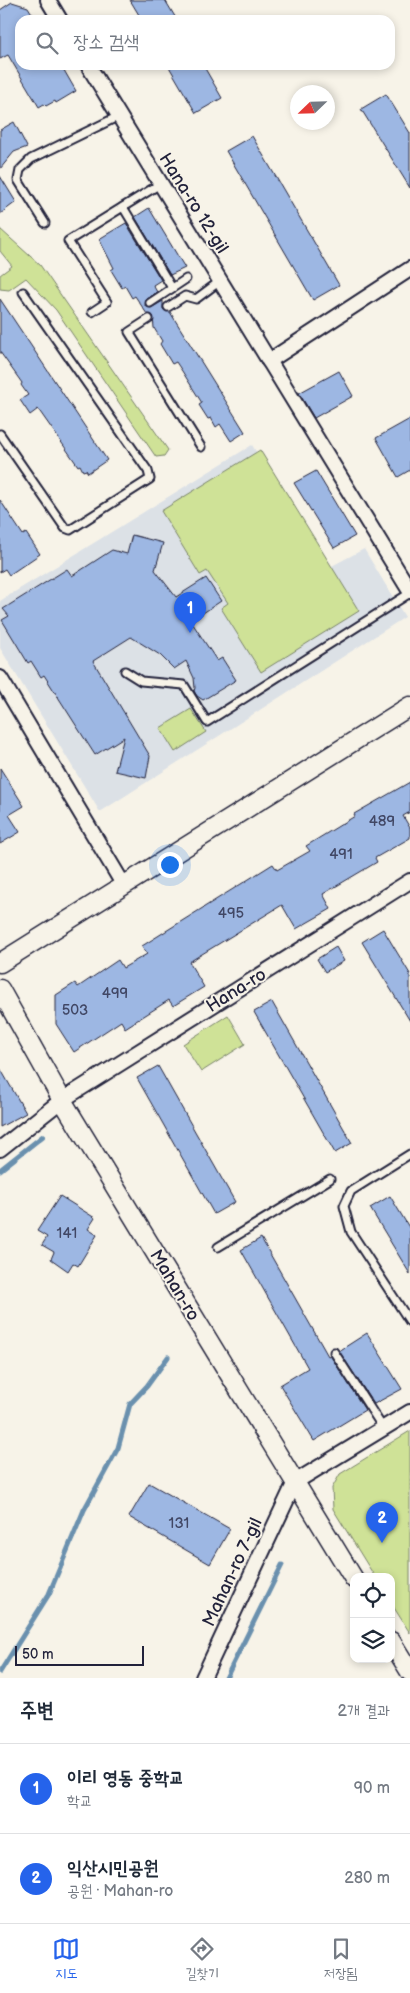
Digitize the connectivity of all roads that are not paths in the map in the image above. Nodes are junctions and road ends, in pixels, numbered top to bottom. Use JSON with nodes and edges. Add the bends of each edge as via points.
{"nodes":[{"id":1,"x":48,"y":0,"type":"edge"},
{"id":2,"x":57,"y":15,"type":"edge"},
{"id":3,"x":91,"y":70,"type":"edge"},
{"id":4,"x":119,"y":116,"type":"junction"},
{"id":5,"x":160,"y":184,"type":"junction"},
{"id":6,"x":123,"y":207,"type":"junction"},
{"id":7,"x":45,"y":223,"type":"dead end"},
{"id":8,"x":410,"y":269,"type":"edge"},
{"id":9,"x":186,"y":279,"type":"dead end"},
{"id":10,"x":220,"y":281,"type":"junction"},
{"id":11,"x":172,"y":288,"type":"junction"},
{"id":12,"x":23,"y":292,"type":"dead end"},
{"id":13,"x":150,"y":303,"type":"dead end"},
{"id":14,"x":168,"y":306,"type":"dead end"},
{"id":15,"x":92,"y":312,"type":"dead end"},
{"id":16,"x":149,"y":319,"type":"dead end"},
{"id":17,"x":269,"y":361,"type":"junction"},
{"id":18,"x":0,"y":434,"type":"edge"},
{"id":19,"x":201,"y":447,"type":"dead end"},
{"id":20,"x":410,"y":592,"type":"edge"},
{"id":21,"x":125,"y":670,"type":"dead end"},
{"id":22,"x":0,"y":678,"type":"edge"},
{"id":23,"x":410,"y":706,"type":"edge"},
{"id":24,"x":410,"y":881,"type":"edge"},
{"id":25,"x":123,"y":884,"type":"junction"},
{"id":26,"x":0,"y":963,"type":"edge"},
{"id":27,"x":0,"y":989,"type":"edge"},
{"id":28,"x":62,"y":1100,"type":"junction"},
{"id":29,"x":0,"y":1149,"type":"edge"},
{"id":30,"x":410,"y":1154,"type":"edge"},
{"id":31,"x":330,"y":1179,"type":"dead end"},
{"id":32,"x":218,"y":1247,"type":"dead end"},
{"id":33,"x":410,"y":1322,"type":"edge"},
{"id":34,"x":334,"y":1352,"type":"dead end"},
{"id":35,"x":410,"y":1412,"type":"edge"},
{"id":36,"x":383,"y":1428,"type":"junction"},
{"id":37,"x":295,"y":1482,"type":"junction"},
{"id":38,"x":350,"y":1573,"type":"edge"},
{"id":39,"x":395,"y":1648,"type":"edge"},
{"id":40,"x":410,"y":1672,"type":"edge"},
{"id":41,"x":203,"y":1678,"type":"edge"}],
"edges":[{"from":1,"to":2,"type":"street"},
{"from":3,"to":4,"type":"street","name":"Hana-ro 12-gil"},
{"from":4,"to":5,"type":"street","name":"Hana-ro 12-gil"},
{"from":4,"to":7,"type":"lane","via":[[31,159],[20,170],[18,180]]},
{"from":5,"to":6,"type":"lane"},
{"from":5,"to":10,"type":"street","name":"Hana-ro 12-gil"},
{"from":6,"to":11,"type":"lane"},
{"from":6,"to":15,"type":"lane","via":[[68,241],[107,302]]},
{"from":8,"to":17,"type":"street"},
{"from":9,"to":11,"type":"lane"},
{"from":10,"to":14,"type":"lane","via":[[196,299],[185,296]]},
{"from":10,"to":17,"type":"street","name":"Hana-ro 12-gil"},
{"from":11,"to":13,"type":"lane"},
{"from":12,"to":18,"type":"lane","via":[[148,471],[150,479],[70,530],[64,528]]},
{"from":16,"to":19,"type":"lane","via":[[129,332]]},
{"from":17,"to":20,"type":"street","name":"Hana-ro 12-gil"},
{"from":20,"to":21,"type":"lane","via":[[207,722],[184,685],[141,681]]},
{"from":22,"to":25,"type":"street"},
{"from":23,"to":25,"type":"street"},
{"from":24,"to":28,"type":"street","name":"Hana-ro"},
{"from":25,"to":26,"type":"street"},
{"from":27,"to":28,"type":"street","name":"Mahan-ro"},
{"from":28,"to":29,"type":"street","name":"Hana-ro"},
{"from":28,"to":37,"type":"street","name":"Mahan-ro"},
{"from":30,"to":33,"type":"lane","via":[[351,1191],[344,1206],[352,1232]]},
{"from":31,"to":32,"type":"lane"},
{"from":34,"to":36,"type":"lane"},
{"from":35,"to":36,"type":"street"},
{"from":36,"to":37,"type":"street"},
{"from":37,"to":38,"type":"street","name":"Mahan-ro"},
{"from":37,"to":41,"type":"street","name":"Mahan-ro 7-gil"},
{"from":39,"to":40,"type":"street"}]}
